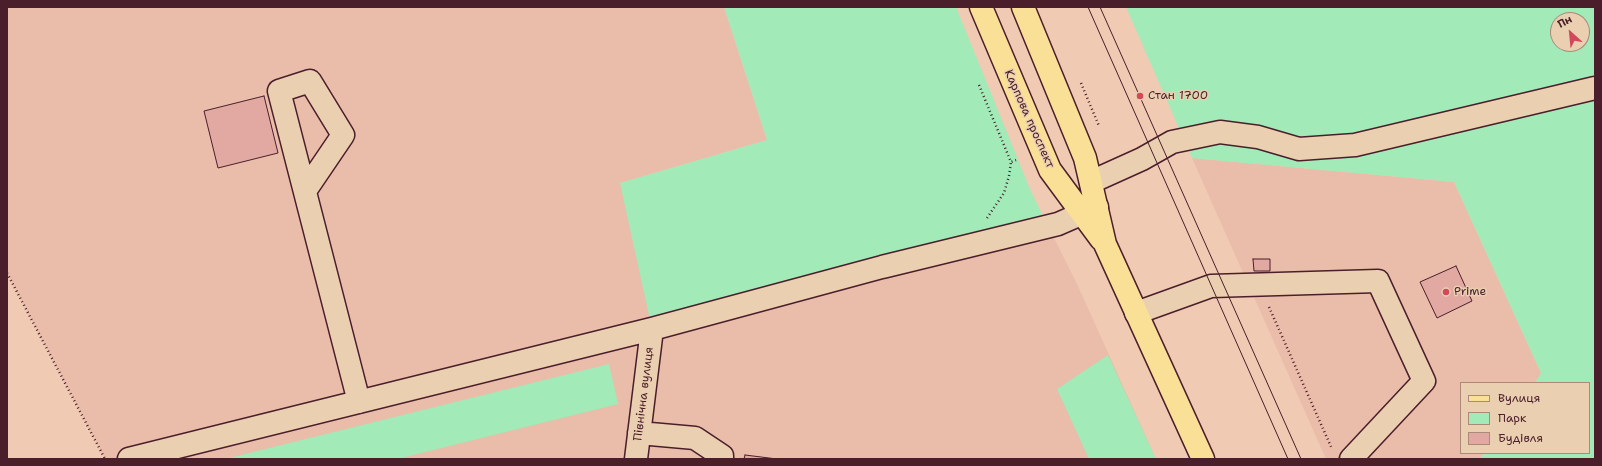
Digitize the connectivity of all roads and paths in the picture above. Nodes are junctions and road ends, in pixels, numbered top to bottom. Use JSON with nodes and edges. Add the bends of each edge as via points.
{"nodes":[{"id":1,"x":981,"y":7,"type":"edge"},
{"id":2,"x":1023,"y":7,"type":"edge"},
{"id":3,"x":1079,"y":79,"type":"dead end"},
{"id":4,"x":979,"y":85,"type":"dead end"},
{"id":5,"x":1595,"y":88,"type":"edge"},
{"id":6,"x":1099,"y":126,"type":"dead end"},
{"id":7,"x":1016,"y":160,"type":"dead end"},
{"id":8,"x":1091,"y":182,"type":"junction"},
{"id":9,"x":305,"y":191,"type":"dead end"},
{"id":10,"x":1090,"y":210,"type":"junction"},
{"id":11,"x":7,"y":273,"type":"edge"},
{"id":12,"x":1259,"y":284,"type":"junction"},
{"id":13,"x":1136,"y":313,"type":"junction"},
{"id":14,"x":652,"y":328,"type":"junction"},
{"id":15,"x":359,"y":402,"type":"junction"},
{"id":16,"x":639,"y":433,"type":"junction"},
{"id":17,"x":1342,"y":455,"type":"edge"},
{"id":18,"x":106,"y":459,"type":"edge"},
{"id":19,"x":129,"y":459,"type":"edge"},
{"id":20,"x":636,"y":459,"type":"edge"},
{"id":21,"x":722,"y":459,"type":"edge"},
{"id":22,"x":1203,"y":459,"type":"edge"}],
"edges":[{"from":1,"to":10,"type":"main road","name":"Карпова проспект","via":[[1050,170]]},
{"from":2,"to":8,"type":"main road","name":"Карпова проспект","via":[[1086,158]]},
{"from":3,"to":6,"type":"path"},
{"from":4,"to":7,"type":"path","via":[[1011,162]]},
{"from":5,"to":8,"type":"street","via":[[1355,145],[1299,149],[1258,137],[1220,132],[1172,142]]},
{"from":8,"to":10,"type":"main road","name":"Карпова проспект"},
{"from":9,"to":15,"type":"street"},
{"from":10,"to":13,"type":"main road","name":"Карпова проспект"},
{"from":10,"to":14,"type":"street","via":[[1058,224],[882,267]]},
{"from":11,"to":18,"type":"path"},
{"from":12,"to":13,"type":"street","via":[[1211,286]]},
{"from":12,"to":17,"type":"path"},
{"from":12,"to":17,"type":"street","via":[[1378,281],[1424,381]]},
{"from":13,"to":22,"type":"main road","name":"Карпова проспект"},
{"from":14,"to":15,"type":"street"},
{"from":14,"to":16,"type":"street","name":"Північна вулиця"},
{"from":15,"to":19,"type":"street"},
{"from":16,"to":20,"type":"street","name":"Північна вулиця"},
{"from":16,"to":21,"type":"street","via":[[695,438],[722,456]]}]}
